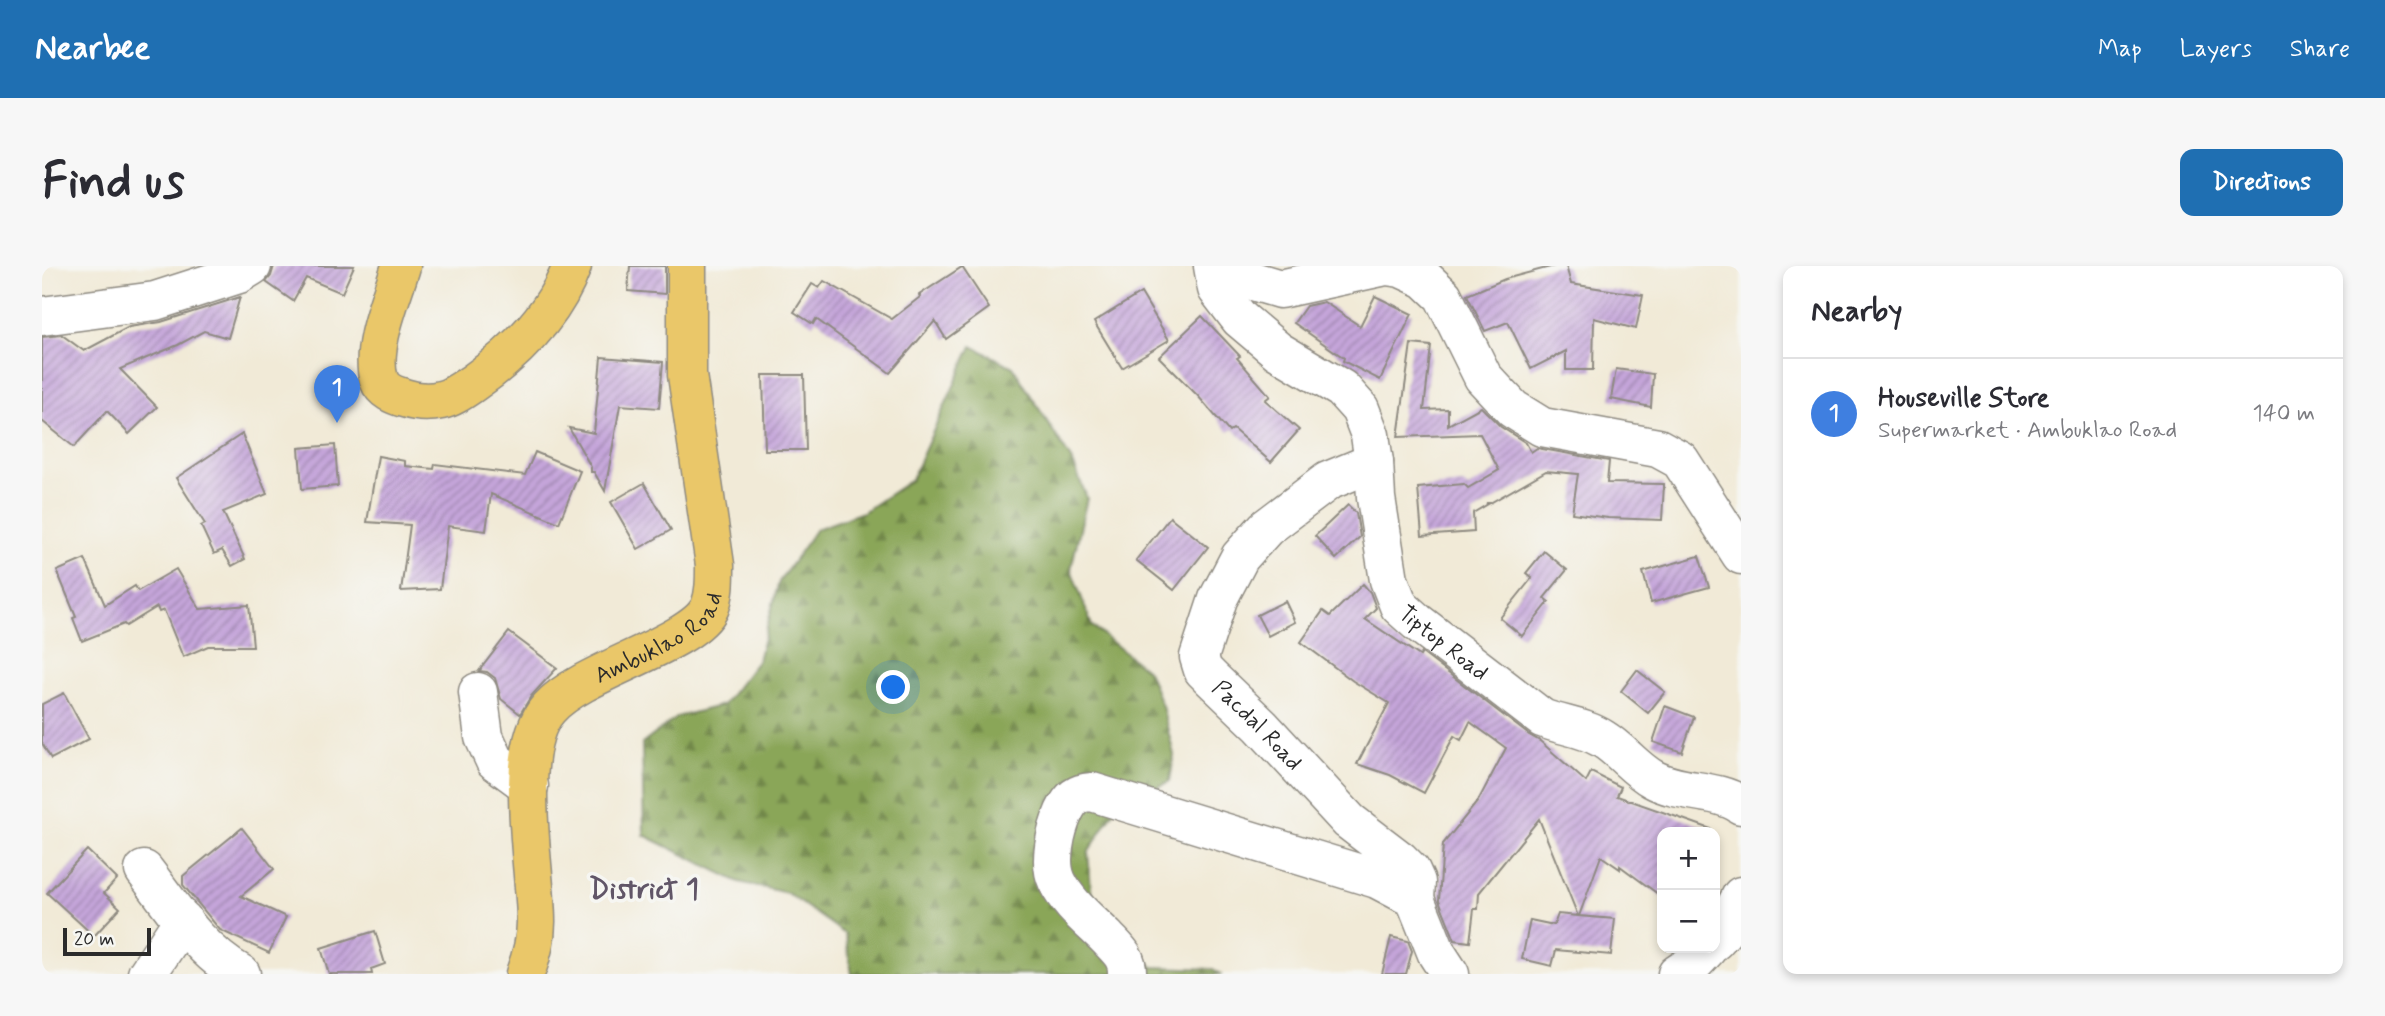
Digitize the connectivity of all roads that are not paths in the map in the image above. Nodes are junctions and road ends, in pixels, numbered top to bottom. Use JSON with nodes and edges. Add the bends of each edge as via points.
{"nodes":[{"id":1,"x":252,"y":266,"type":"edge"},
{"id":2,"x":401,"y":266,"type":"edge"},
{"id":3,"x":572,"y":266,"type":"edge"},
{"id":4,"x":687,"y":266,"type":"edge"},
{"id":5,"x":1213,"y":266,"type":"edge"},
{"id":6,"x":1231,"y":266,"type":"edge"},
{"id":7,"x":42,"y":316,"type":"edge"},
{"id":8,"x":1374,"y":462,"type":"junction"},
{"id":9,"x":1741,"y":555,"type":"edge"},
{"id":10,"x":478,"y":692,"type":"dead end"},
{"id":11,"x":528,"y":786,"type":"junction"},
{"id":12,"x":1741,"y":805,"type":"edge"},
{"id":13,"x":144,"y":870,"type":"dead end"},
{"id":14,"x":1741,"y":896,"type":"edge"},
{"id":15,"x":1415,"y":899,"type":"junction"},
{"id":16,"x":183,"y":920,"type":"junction"},
{"id":17,"x":1720,"y":935,"type":"edge"},
{"id":18,"x":1703,"y":953,"type":"edge"},
{"id":19,"x":147,"y":974,"type":"edge"},
{"id":20,"x":241,"y":974,"type":"edge"},
{"id":21,"x":525,"y":974,"type":"edge"},
{"id":22,"x":1127,"y":974,"type":"edge"},
{"id":23,"x":1450,"y":974,"type":"edge"},
{"id":24,"x":1677,"y":974,"type":"edge"}],
"edges":[{"from":1,"to":7,"type":"street","via":[[155,301]]},
{"from":2,"to":3,"type":"main road","via":[[380,334],[377,362],[380,383],[388,392],[418,402],[443,400],[491,371],[546,316]]},
{"from":4,"to":11,"type":"main road","name":"Ambuklao Road","via":[[687,375],[715,565],[709,610],[687,631],[612,666],[548,708],[531,749]]},
{"from":5,"to":8,"type":"street","name":"Tiptop Road","via":[[1217,289],[1240,319],[1278,351],[1342,389],[1360,409]]},
{"from":6,"to":9,"type":"street","via":[[1254,281],[1280,289],[1386,266],[1425,279],[1443,296],[1483,377],[1513,409],[1542,427],[1658,448],[1680,460]]},
{"from":8,"to":12,"type":"street","name":"Tiptop Road","via":[[1383,545],[1399,606],[1542,718],[1601,738],[1652,779]]},
{"from":8,"to":15,"type":"street","name":"Pacdal Road","via":[[1328,481],[1266,528],[1240,557],[1218,599],[1199,657],[1203,670],[1349,821],[1411,871]]},
{"from":10,"to":11,"type":"street","via":[[484,737],[495,761]]},
{"from":11,"to":21,"type":"main road","name":"Ambuklao Road","via":[[536,925]]},
{"from":13,"to":16,"type":"street"},
{"from":14,"to":17,"type":"street"},
{"from":15,"to":22,"type":"street","via":[[1377,879],[1080,792],[1070,799],[1058,824],[1056,880],[1122,954]]},
{"from":15,"to":23,"type":"street"},
{"from":16,"to":19,"type":"street"},
{"from":16,"to":20,"type":"street","via":[[214,956]]},
{"from":18,"to":24,"type":"street"}]}
